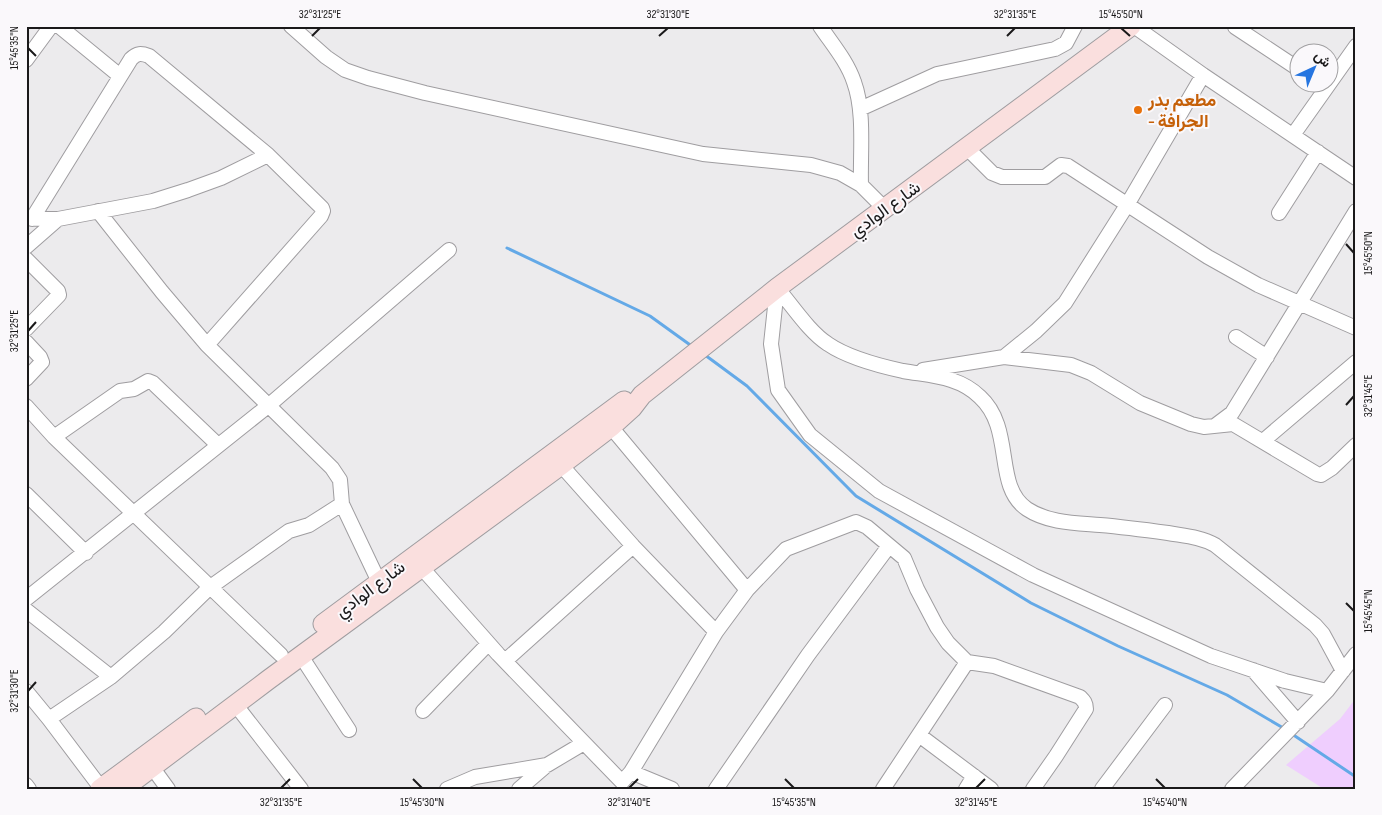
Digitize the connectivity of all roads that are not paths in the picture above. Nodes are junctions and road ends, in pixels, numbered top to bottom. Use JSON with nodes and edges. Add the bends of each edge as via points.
{"nodes":[{"id":1,"x":51,"y":26,"type":"edge"},
{"id":2,"x":59,"y":26,"type":"edge"},
{"id":3,"x":291,"y":26,"type":"edge"},
{"id":4,"x":820,"y":26,"type":"edge"},
{"id":5,"x":1075,"y":26,"type":"edge"},
{"id":6,"x":1132,"y":26,"type":"edge"},
{"id":7,"x":1235,"y":27,"type":"edge"},
{"id":8,"x":1356,"y":46,"type":"edge"},
{"id":9,"x":26,"y":60,"type":"edge"},
{"id":10,"x":1290,"y":63,"type":"edge"},
{"id":11,"x":1340,"y":64,"type":"edge"},
{"id":12,"x":120,"y":76,"type":"junction"},
{"id":13,"x":1203,"y":76,"type":"junction"},
{"id":14,"x":1318,"y":92,"type":"edge"},
{"id":15,"x":860,"y":109,"type":"junction"},
{"id":16,"x":1294,"y":135,"type":"junction"},
{"id":17,"x":967,"y":148,"type":"junction"},
{"id":18,"x":1318,"y":152,"type":"junction"},
{"id":19,"x":268,"y":155,"type":"junction"},
{"id":20,"x":1356,"y":178,"type":"edge"},
{"id":21,"x":861,"y":185,"type":"junction"},
{"id":22,"x":1127,"y":205,"type":"junction"},
{"id":23,"x":885,"y":209,"type":"junction"},
{"id":24,"x":98,"y":211,"type":"junction"},
{"id":25,"x":1356,"y":212,"type":"edge"},
{"id":26,"x":1279,"y":213,"type":"dead end"},
{"id":27,"x":29,"y":218,"type":"edge"},
{"id":28,"x":58,"y":219,"type":"junction"},
{"id":29,"x":26,"y":248,"type":"edge"},
{"id":30,"x":449,"y":250,"type":"dead end"},
{"id":31,"x":26,"y":259,"type":"edge"},
{"id":32,"x":777,"y":288,"type":"junction"},
{"id":33,"x":1300,"y":302,"type":"junction"},
{"id":34,"x":26,"y":328,"type":"edge"},
{"id":35,"x":1356,"y":328,"type":"edge"},
{"id":36,"x":1236,"y":337,"type":"dead end"},
{"id":37,"x":26,"y":342,"type":"edge"},
{"id":38,"x":207,"y":345,"type":"junction"},
{"id":39,"x":1267,"y":357,"type":"junction"},
{"id":40,"x":1004,"y":358,"type":"junction"},
{"id":41,"x":1356,"y":362,"type":"edge"},
{"id":42,"x":900,"y":370,"type":"junction"},
{"id":43,"x":26,"y":379,"type":"edge"},
{"id":44,"x":642,"y":395,"type":"junction"},
{"id":45,"x":26,"y":406,"type":"edge"},
{"id":46,"x":268,"y":406,"type":"junction"},
{"id":47,"x":611,"y":427,"type":"junction"},
{"id":48,"x":1214,"y":427,"type":"junction"},
{"id":49,"x":54,"y":437,"type":"junction"},
{"id":50,"x":1263,"y":441,"type":"junction"},
{"id":51,"x":218,"y":445,"type":"junction"},
{"id":52,"x":1356,"y":445,"type":"edge"},
{"id":53,"x":561,"y":465,"type":"junction"},
{"id":54,"x":26,"y":494,"type":"edge"},
{"id":55,"x":342,"y":504,"type":"junction"},
{"id":56,"x":133,"y":514,"type":"junction"},
{"id":57,"x":633,"y":546,"type":"junction"},
{"id":58,"x":889,"y":546,"type":"junction"},
{"id":59,"x":86,"y":552,"type":"junction"},
{"id":60,"x":422,"y":568,"type":"junction"},
{"id":61,"x":379,"y":582,"type":"junction"},
{"id":62,"x":210,"y":588,"type":"junction"},
{"id":63,"x":746,"y":590,"type":"junction"},
{"id":64,"x":26,"y":599,"type":"edge"},
{"id":65,"x":26,"y":610,"type":"edge"},
{"id":66,"x":716,"y":632,"type":"junction"},
{"id":67,"x":488,"y":644,"type":"junction"},
{"id":68,"x":1356,"y":654,"type":"edge"},
{"id":69,"x":280,"y":655,"type":"junction"},
{"id":70,"x":301,"y":656,"type":"junction"},
{"id":71,"x":505,"y":661,"type":"junction"},
{"id":72,"x":968,"y":662,"type":"junction"},
{"id":73,"x":1252,"y":670,"type":"junction"},
{"id":74,"x":1343,"y":671,"type":"junction"},
{"id":75,"x":112,"y":677,"type":"junction"},
{"id":76,"x":26,"y":691,"type":"edge"},
{"id":77,"x":1327,"y":691,"type":"junction"},
{"id":78,"x":235,"y":704,"type":"junction"},
{"id":79,"x":1165,"y":705,"type":"dead end"},
{"id":80,"x":423,"y":711,"type":"dead end"},
{"id":81,"x":49,"y":719,"type":"junction"},
{"id":82,"x":1298,"y":722,"type":"junction"},
{"id":83,"x":349,"y":730,"type":"dead end"},
{"id":84,"x":919,"y":734,"type":"junction"},
{"id":85,"x":584,"y":743,"type":"junction"},
{"id":86,"x":547,"y":765,"type":"junction"},
{"id":87,"x":152,"y":767,"type":"junction"},
{"id":88,"x":974,"y":776,"type":"junction"},
{"id":89,"x":627,"y":781,"type":"edge"},
{"id":90,"x":26,"y":785,"type":"edge"},
{"id":91,"x":101,"y":788,"type":"edge"},
{"id":92,"x":29,"y":789,"type":"edge"},
{"id":93,"x":123,"y":789,"type":"edge"},
{"id":94,"x":168,"y":789,"type":"edge"},
{"id":95,"x":301,"y":789,"type":"edge"},
{"id":96,"x":447,"y":789,"type":"edge"},
{"id":97,"x":519,"y":789,"type":"edge"},
{"id":98,"x":672,"y":789,"type":"edge"},
{"id":99,"x":716,"y":789,"type":"edge"},
{"id":100,"x":882,"y":789,"type":"edge"},
{"id":101,"x":966,"y":789,"type":"edge"},
{"id":102,"x":991,"y":789,"type":"edge"},
{"id":103,"x":1033,"y":789,"type":"edge"},
{"id":104,"x":1102,"y":789,"type":"edge"},
{"id":105,"x":1232,"y":789,"type":"edge"}],
"edges":[{"from":1,"to":9,"type":"street"},
{"from":2,"to":12,"type":"street"},
{"from":3,"to":21,"type":"street","via":[[345,70],[368,78],[703,154],[811,165],[840,173]]},
{"from":4,"to":15,"type":"street","via":[[855,82]]},
{"from":5,"to":15,"type":"street","via":[[1066,43],[1054,49],[937,74]]},
{"from":6,"to":13,"type":"street"},
{"from":6,"to":17,"type":"main road","name":"شارع الوادي"},
{"from":7,"to":10,"type":"street"},
{"from":8,"to":11,"type":"street"},
{"from":12,"to":19,"type":"street","via":[[136,54],[149,56]]},
{"from":12,"to":27,"type":"street"},
{"from":13,"to":16,"type":"street"},
{"from":13,"to":22,"type":"street"},
{"from":14,"to":16,"type":"street"},
{"from":15,"to":21,"type":"street"},
{"from":16,"to":18,"type":"street"},
{"from":17,"to":22,"type":"street","via":[[992,173],[1002,177],[1045,177],[1061,165],[1068,166]]},
{"from":17,"to":23,"type":"main road","name":"شارع الوادي"},
{"from":18,"to":20,"type":"street"},
{"from":18,"to":26,"type":"street"},
{"from":19,"to":24,"type":"street","via":[[188,190],[153,201]]},
{"from":19,"to":38,"type":"street","via":[[320,204],[323,211]]},
{"from":21,"to":23,"type":"street"},
{"from":22,"to":33,"type":"street","via":[[1208,257],[1258,285]]},
{"from":22,"to":40,"type":"street","via":[[1065,303]]},
{"from":23,"to":32,"type":"main road","name":"شارع الوادي"},
{"from":24,"to":28,"type":"street"},
{"from":24,"to":38,"type":"street"},
{"from":25,"to":33,"type":"street"},
{"from":27,"to":28,"type":"street"},
{"from":28,"to":29,"type":"street"},
{"from":30,"to":46,"type":"street"},
{"from":31,"to":34,"type":"street","via":[[59,295]]},
{"from":32,"to":42,"type":"street","via":[[827,344]]},
{"from":32,"to":44,"type":"main road","name":"شارع الوادي"},
{"from":32,"to":73,"type":"street","via":[[771,344],[778,390],[810,435],[880,491],[1033,575],[1211,656]]},
{"from":33,"to":35,"type":"street"},
{"from":33,"to":39,"type":"street"},
{"from":36,"to":39,"type":"street"},
{"from":37,"to":43,"type":"street","via":[[42,362]]},
{"from":38,"to":46,"type":"street"},
{"from":39,"to":48,"type":"street","via":[[1232,413]]},
{"from":40,"to":42,"type":"street","via":[[923,370]]},
{"from":40,"to":48,"type":"street","via":[[1071,365],[1091,373],[1140,403],[1191,424]]},
{"from":41,"to":50,"type":"street"},
{"from":42,"to":74,"type":"street","via":[[954,379],[985,401],[1002,438],[1012,492],[1027,509],[1062,522],[1148,530],[1205,540],[1215,545],[1315,625]]},
{"from":44,"to":47,"type":"main road","name":"شارع الوادي"},
{"from":44,"to":61,"type":"main road","name":"شارع الوادي","via":[[625,400]]},
{"from":45,"to":49,"type":"street"},
{"from":46,"to":51,"type":"street"},
{"from":46,"to":55,"type":"street","via":[[332,468],[340,480]]},
{"from":47,"to":53,"type":"main road","name":"شارع الوادي"},
{"from":47,"to":63,"type":"street"},
{"from":48,"to":50,"type":"street","via":[[1230,423]]},
{"from":49,"to":51,"type":"street","via":[[120,391],[148,382],[153,383]]},
{"from":49,"to":56,"type":"street"},
{"from":50,"to":52,"type":"street","via":[[1321,475]]},
{"from":51,"to":56,"type":"street"},
{"from":53,"to":57,"type":"street"},
{"from":53,"to":60,"type":"main road","name":"شارع الوادي"},
{"from":54,"to":59,"type":"street"},
{"from":55,"to":61,"type":"street"},
{"from":55,"to":62,"type":"street","via":[[309,525],[289,531]]},
{"from":56,"to":59,"type":"street"},
{"from":56,"to":62,"type":"street"},
{"from":57,"to":66,"type":"street"},
{"from":57,"to":71,"type":"street"},
{"from":58,"to":63,"type":"street","via":[[856,522],[786,549]]},
{"from":58,"to":72,"type":"street","via":[[904,558],[937,627]]},
{"from":58,"to":99,"type":"street","via":[[808,655]]},
{"from":59,"to":64,"type":"street"},
{"from":60,"to":67,"type":"street"},
{"from":60,"to":70,"type":"main road","name":"شارع الوادي"},
{"from":61,"to":69,"type":"main road","name":"شارع الوادي"},
{"from":62,"to":69,"type":"street"},
{"from":62,"to":75,"type":"street"},
{"from":63,"to":66,"type":"street"},
{"from":65,"to":75,"type":"street"},
{"from":66,"to":89,"type":"street"},
{"from":67,"to":71,"type":"street"},
{"from":67,"to":80,"type":"street"},
{"from":68,"to":74,"type":"street"},
{"from":69,"to":91,"type":"main road","name":"شارع الوادي"},
{"from":70,"to":78,"type":"main road","name":"شارع الوادي"},
{"from":70,"to":83,"type":"street"},
{"from":71,"to":85,"type":"street"},
{"from":72,"to":84,"type":"street"},
{"from":72,"to":103,"type":"street","via":[[994,666],[1080,697],[1086,705],[1086,710]]},
{"from":73,"to":77,"type":"street"},
{"from":73,"to":82,"type":"street"},
{"from":74,"to":77,"type":"street"},
{"from":75,"to":81,"type":"street"},
{"from":76,"to":81,"type":"street"},
{"from":77,"to":82,"type":"street"},
{"from":78,"to":87,"type":"main road","name":"شارع الوادي"},
{"from":78,"to":95,"type":"street"},
{"from":79,"to":104,"type":"street"},
{"from":81,"to":91,"type":"street"},
{"from":82,"to":105,"type":"street"},
{"from":84,"to":88,"type":"street"},
{"from":84,"to":100,"type":"street"},
{"from":85,"to":86,"type":"street"},
{"from":85,"to":89,"type":"street"},
{"from":86,"to":96,"type":"street","via":[[475,777]]},
{"from":86,"to":97,"type":"street"},
{"from":87,"to":93,"type":"main road","name":"شارع الوادي"},
{"from":87,"to":94,"type":"street"},
{"from":88,"to":101,"type":"street"},
{"from":88,"to":102,"type":"street"},
{"from":89,"to":98,"type":"street"},
{"from":90,"to":92,"type":"street"}]}
